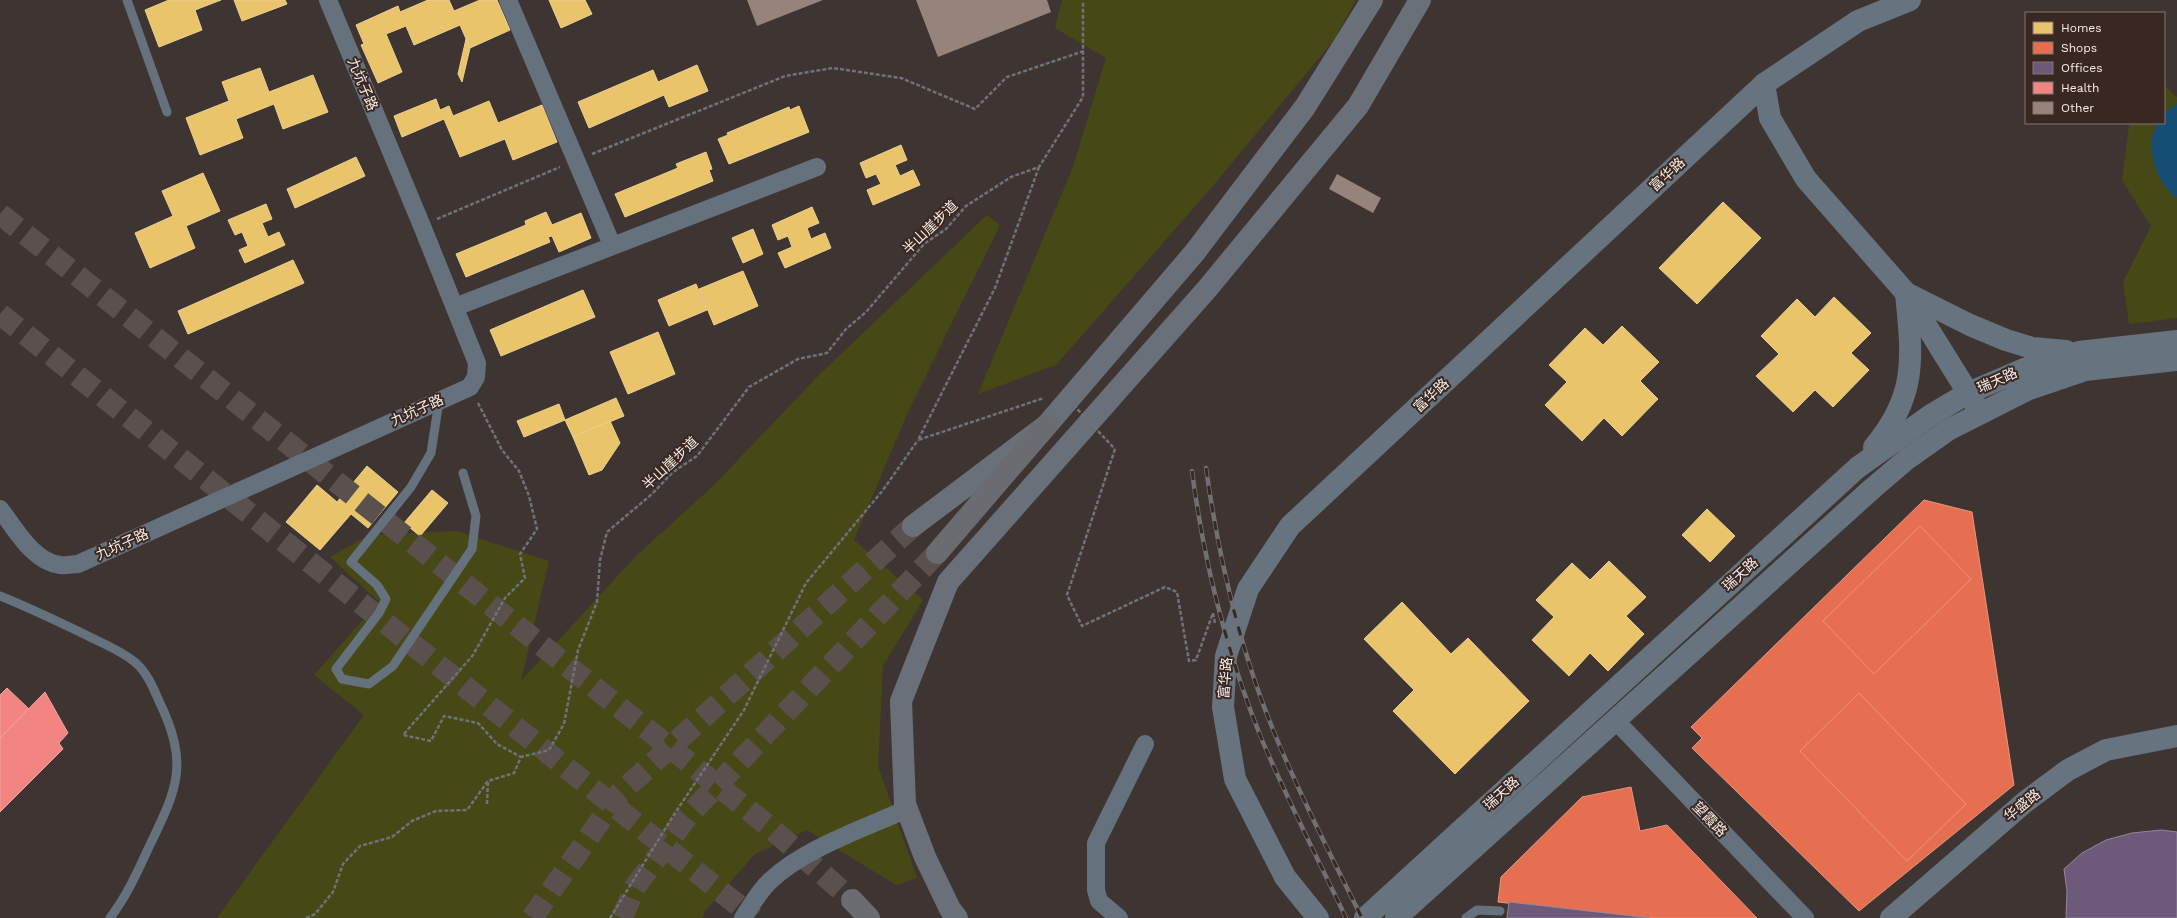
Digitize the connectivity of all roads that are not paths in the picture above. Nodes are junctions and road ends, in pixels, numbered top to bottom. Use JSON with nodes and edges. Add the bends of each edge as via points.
{"nodes":[{"id":1,"x":127,"y":0,"type":"edge"},
{"id":2,"x":508,"y":0,"type":"edge"},
{"id":3,"x":1372,"y":0,"type":"edge"},
{"id":4,"x":1420,"y":0,"type":"edge"},
{"id":5,"x":1910,"y":0,"type":"edge"},
{"id":6,"x":332,"y":1,"type":"edge"},
{"id":7,"x":1764,"y":84,"type":"junction"},
{"id":8,"x":167,"y":112,"type":"dead end"},
{"id":9,"x":818,"y":167,"type":"dead end"},
{"id":10,"x":612,"y":245,"type":"junction"},
{"id":11,"x":1906,"y":293,"type":"junction"},
{"id":12,"x":455,"y":307,"type":"junction"},
{"id":13,"x":2177,"y":341,"type":"edge"},
{"id":14,"x":2079,"y":352,"type":"junction"},
{"id":15,"x":2177,"y":360,"type":"edge"},
{"id":16,"x":1968,"y":393,"type":"junction"},
{"id":17,"x":439,"y":401,"type":"junction"},
{"id":18,"x":1980,"y":412,"type":"junction"},
{"id":19,"x":1047,"y":425,"type":"junction"},
{"id":20,"x":1857,"y":468,"type":"junction"},
{"id":21,"x":463,"y":473,"type":"dead end"},
{"id":22,"x":0,"y":509,"type":"edge"},
{"id":23,"x":913,"y":526,"type":"tunnel mouth"},
{"id":24,"x":937,"y":553,"type":"tunnel mouth"},
{"id":25,"x":0,"y":596,"type":"edge"},
{"id":26,"x":1615,"y":720,"type":"junction"},
{"id":27,"x":2177,"y":736,"type":"edge"},
{"id":28,"x":1145,"y":744,"type":"dead end"},
{"id":29,"x":907,"y":809,"type":"junction"},
{"id":30,"x":852,"y":900,"type":"tunnel mouth"},
{"id":31,"x":1500,"y":911,"type":"dead end"},
{"id":32,"x":110,"y":918,"type":"edge"},
{"id":33,"x":743,"y":918,"type":"edge"},
{"id":34,"x":869,"y":918,"type":"edge"},
{"id":35,"x":957,"y":918,"type":"edge"},
{"id":36,"x":1119,"y":918,"type":"edge"},
{"id":37,"x":1318,"y":918,"type":"edge"},
{"id":38,"x":1365,"y":918,"type":"edge"},
{"id":39,"x":1396,"y":918,"type":"edge"},
{"id":40,"x":1466,"y":918,"type":"edge"},
{"id":41,"x":1805,"y":918,"type":"edge"},
{"id":42,"x":1891,"y":918,"type":"edge"}],
"edges":[{"from":1,"to":8,"type":"lane"},
{"from":2,"to":10,"type":"street"},
{"from":3,"to":19,"type":"main road","via":[[1305,107],[1195,252]]},
{"from":4,"to":29,"type":"main road","via":[[1358,106],[1207,289],[948,582],[901,701]]},
{"from":5,"to":7,"type":"street","name":"富华路","via":[[1858,21]]},
{"from":6,"to":12,"type":"street","name":"九坑子路"},
{"from":7,"to":11,"type":"street","via":[[1770,118],[1806,179]]},
{"from":7,"to":37,"type":"street","name":"富华路","via":[[1290,526],[1248,588],[1226,656],[1223,707],[1235,779],[1285,877]]},
{"from":9,"to":10,"type":"street"},
{"from":10,"to":12,"type":"street"},
{"from":11,"to":14,"type":"street","via":[[1970,325],[2012,342],[2032,348]]},
{"from":11,"to":16,"type":"street"},
{"from":11,"to":20,"type":"street","via":[[1911,353],[1910,376],[1905,396],[1889,428]]},
{"from":12,"to":17,"type":"street","name":"九坑子路","via":[[477,363],[476,377],[470,387]]},
{"from":13,"to":14,"type":"street","name":"瑞天路"},
{"from":14,"to":16,"type":"street","name":"瑞天路","via":[[2024,369]]},
{"from":15,"to":18,"type":"street","name":"瑞天路","via":[[2085,370],[2029,389]]},
{"from":16,"to":18,"type":"street"},
{"from":16,"to":20,"type":"street","name":"瑞天路","via":[[1931,415]]},
{"from":17,"to":21,"type":"lane","via":[[431,453],[411,487],[351,562],[378,585],[386,599],[379,614],[336,668],[342,679],[369,684],[393,666],[472,550],[476,516]]},
{"from":17,"to":22,"type":"street","name":"九坑子路","via":[[78,564],[60,566],[47,562],[35,553]]},
{"from":18,"to":26,"type":"street","name":"瑞天路","via":[[1942,434],[1872,488]]},
{"from":19,"to":23,"type":"main road"},
{"from":19,"to":24,"type":"highway"},
{"from":20,"to":38,"type":"street","name":"瑞天路"},
{"from":25,"to":32,"type":"lane","via":[[111,647],[136,663],[148,677],[170,722],[177,757],[176,778],[170,803],[130,888]]},
{"from":26,"to":39,"type":"street","name":"瑞天路"},
{"from":26,"to":41,"type":"street","name":"望霞路"},
{"from":27,"to":42,"type":"street","name":"华盛路","via":[[2106,750],[2068,770],[2025,802]]},
{"from":28,"to":36,"type":"street","via":[[1096,843],[1096,890],[1099,901]]},
{"from":29,"to":33,"type":"street","via":[[820,848],[782,870],[768,882]]},
{"from":29,"to":35,"type":"main road","via":[[925,857],[950,909]]},
{"from":30,"to":34,"type":"highway"},
{"from":31,"to":40,"type":"lane","via":[[1477,910]]}]}
